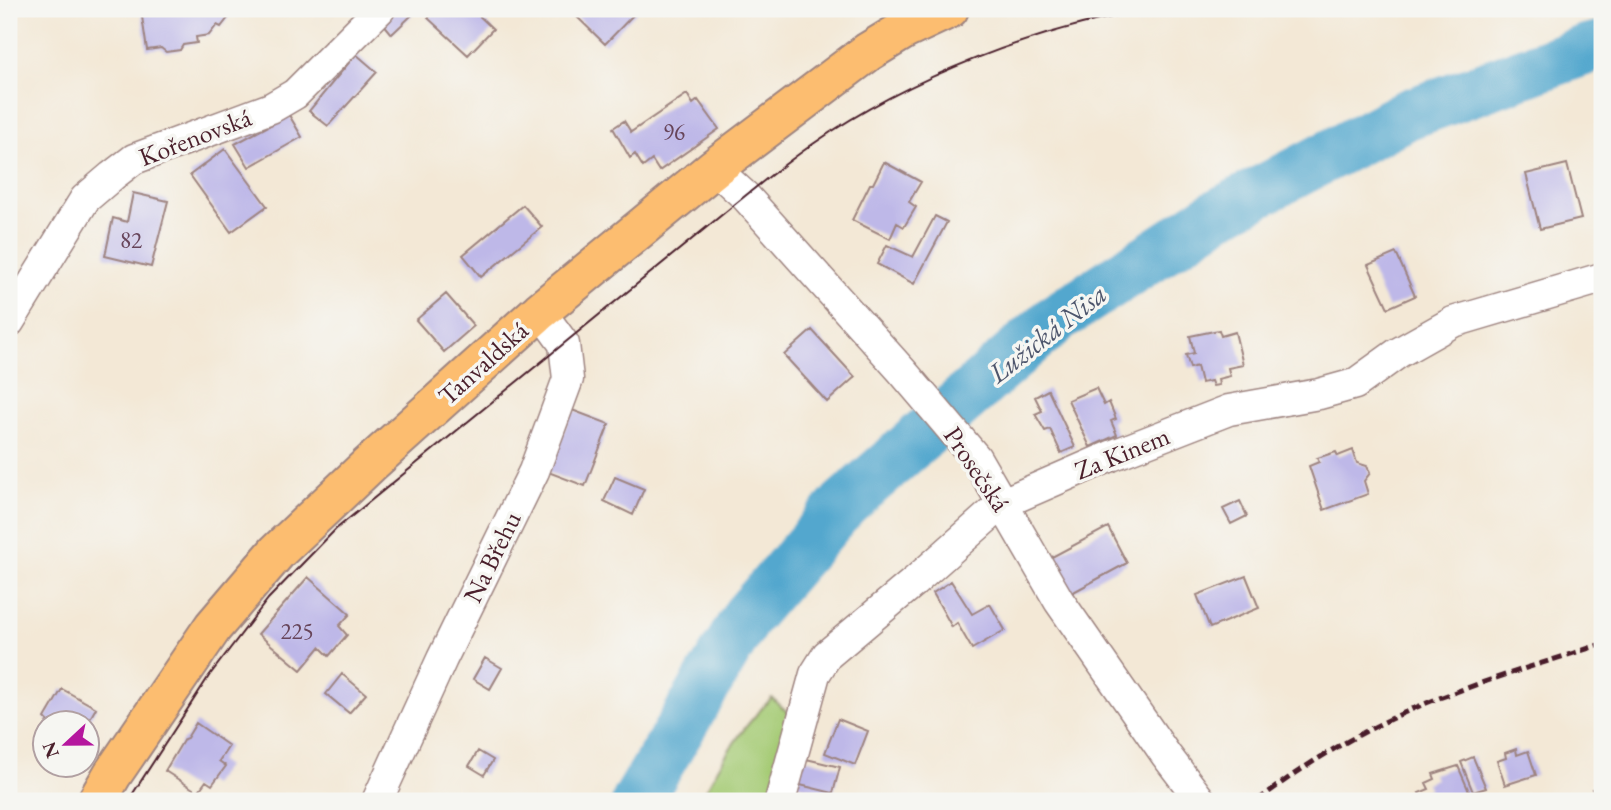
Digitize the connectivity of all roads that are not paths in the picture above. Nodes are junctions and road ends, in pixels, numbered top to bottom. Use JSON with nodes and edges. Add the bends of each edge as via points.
{"nodes":[{"id":1,"x":380,"y":9,"type":"edge"},
{"id":2,"x":949,"y":9,"type":"edge"},
{"id":3,"x":714,"y":168,"type":"junction"},
{"id":4,"x":1602,"y":278,"type":"edge"},
{"id":5,"x":540,"y":311,"type":"junction"},
{"id":6,"x":9,"y":322,"type":"edge"},
{"id":7,"x":1003,"y":503,"type":"junction"},
{"id":8,"x":97,"y":801,"type":"edge"},
{"id":9,"x":377,"y":801,"type":"edge"},
{"id":10,"x":780,"y":801,"type":"edge"},
{"id":11,"x":1201,"y":801,"type":"edge"}],
"edges":[{"from":1,"to":6,"type":"street","name":"Kořenovská","via":[[295,94],[271,108],[134,159],[112,176],[85,199]]},
{"from":2,"to":3,"type":"main road","name":"Tanvaldská","via":[[868,52]]},
{"from":3,"to":5,"type":"main road","name":"Tanvaldská"},
{"from":3,"to":7,"type":"street","name":"Prosečská","via":[[745,196],[902,371],[976,458]]},
{"from":4,"to":7,"type":"street","name":"Za Kinem","via":[[1453,322],[1355,384],[1229,410]]},
{"from":5,"to":8,"type":"main road","name":"Tanvaldská","via":[[277,552],[213,628]]},
{"from":5,"to":9,"type":"street","name":"Na Břehu","via":[[564,344],[568,379],[534,471]]},
{"from":7,"to":10,"type":"street","name":"Za Kinem","via":[[827,655],[815,674]]},
{"from":7,"to":11,"type":"street","name":"Prosečská","via":[[1059,601]]}]}
